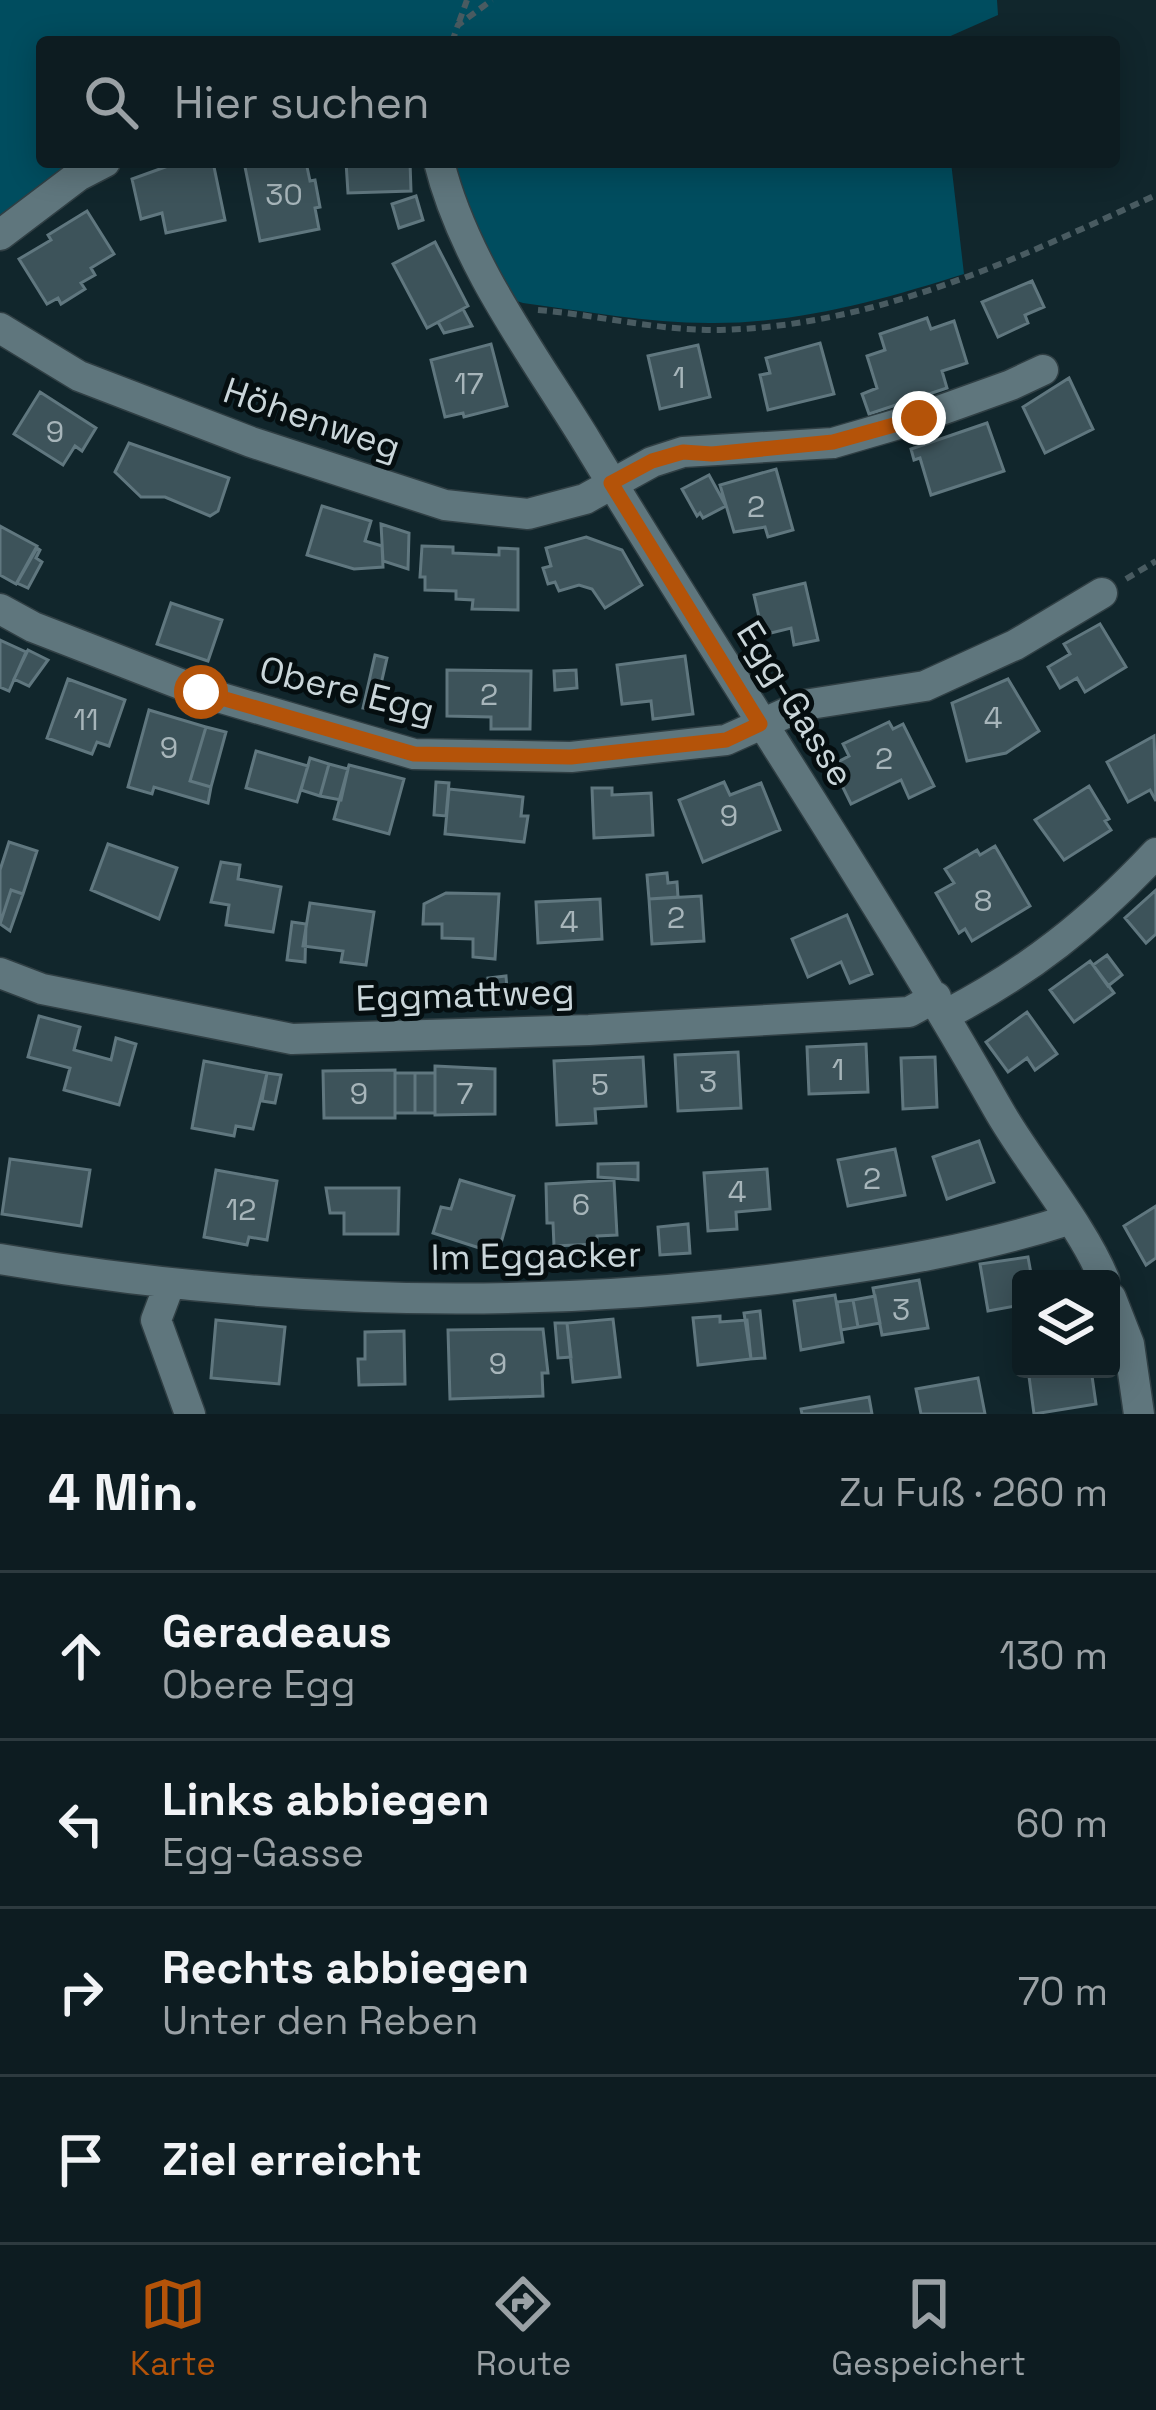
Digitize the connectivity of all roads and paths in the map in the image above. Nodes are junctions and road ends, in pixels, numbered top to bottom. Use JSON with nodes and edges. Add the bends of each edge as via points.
{"nodes":[{"id":1,"x":467,"y":0,"type":"edge"},
{"id":2,"x":492,"y":0,"type":"edge"},
{"id":3,"x":458,"y":26,"type":"junction"},
{"id":4,"x":454,"y":36,"type":"edge"},
{"id":5,"x":93,"y":168,"type":"edge"},
{"id":6,"x":440,"y":168,"type":"edge"},
{"id":7,"x":1156,"y":195,"type":"edge"},
{"id":8,"x":0,"y":235,"type":"edge"},
{"id":9,"x":561,"y":312,"type":"dead end"},
{"id":10,"x":0,"y":328,"type":"edge"},
{"id":11,"x":1043,"y":370,"type":"dead end"},
{"id":12,"x":611,"y":483,"type":"junction"},
{"id":13,"x":1102,"y":593,"type":"dead end"},
{"id":14,"x":0,"y":609,"type":"edge"},
{"id":15,"x":760,"y":724,"type":"junction"},
{"id":16,"x":1156,"y":853,"type":"edge"},
{"id":17,"x":0,"y":973,"type":"edge"},
{"id":18,"x":940,"y":1006,"type":"junction"},
{"id":19,"x":1068,"y":1220,"type":"junction"},
{"id":20,"x":0,"y":1259,"type":"edge"},
{"id":21,"x":1098,"y":1270,"type":"edge"},
{"id":22,"x":170,"y":1283,"type":"junction"},
{"id":23,"x":1120,"y":1321,"type":"edge"},
{"id":24,"x":190,"y":1414,"type":"edge"},
{"id":25,"x":1139,"y":1414,"type":"edge"}],
"edges":[{"from":1,"to":3,"type":"path"},
{"from":2,"to":3,"type":"path"},
{"from":3,"to":4,"type":"path"},
{"from":5,"to":8,"type":"street"},
{"from":6,"to":12,"type":"street","name":"Egg-Gasse","via":[[450,208]]},
{"from":7,"to":9,"type":"path","via":[[962,281],[800,323],[716,330]]},
{"from":10,"to":12,"type":"street","name":"Höhenweg","via":[[79,376],[445,505],[528,514]]},
{"from":11,"to":12,"type":"street","name":"Höhenweg","via":[[833,442],[683,452]]},
{"from":12,"to":15,"type":"street","name":"Egg-Gasse"},
{"from":13,"to":15,"type":"street","name":"Obere Egg","via":[[925,686],[804,705]]},
{"from":14,"to":15,"type":"street","name":"Obere Egg","via":[[201,692],[414,754],[571,757],[726,740]]},
{"from":15,"to":18,"type":"street","name":"Egg-Gasse"},
{"from":16,"to":18,"type":"street","name":"Eggmattweg","via":[[1040,960]]},
{"from":17,"to":18,"type":"street","name":"Eggmattweg","via":[[42,989],[292,1039],[589,1030]]},
{"from":18,"to":19,"type":"street","name":"Egg-Gasse"},
{"from":19,"to":21,"type":"street","name":"Egg-Gasse"},
{"from":19,"to":22,"type":"street","name":"Im Eggacker","via":[[867,1267],[634,1295],[353,1299]]},
{"from":20,"to":22,"type":"street","name":"Im Eggacker"},
{"from":22,"to":24,"type":"street","via":[[156,1320]]},
{"from":23,"to":25,"type":"street"}]}
